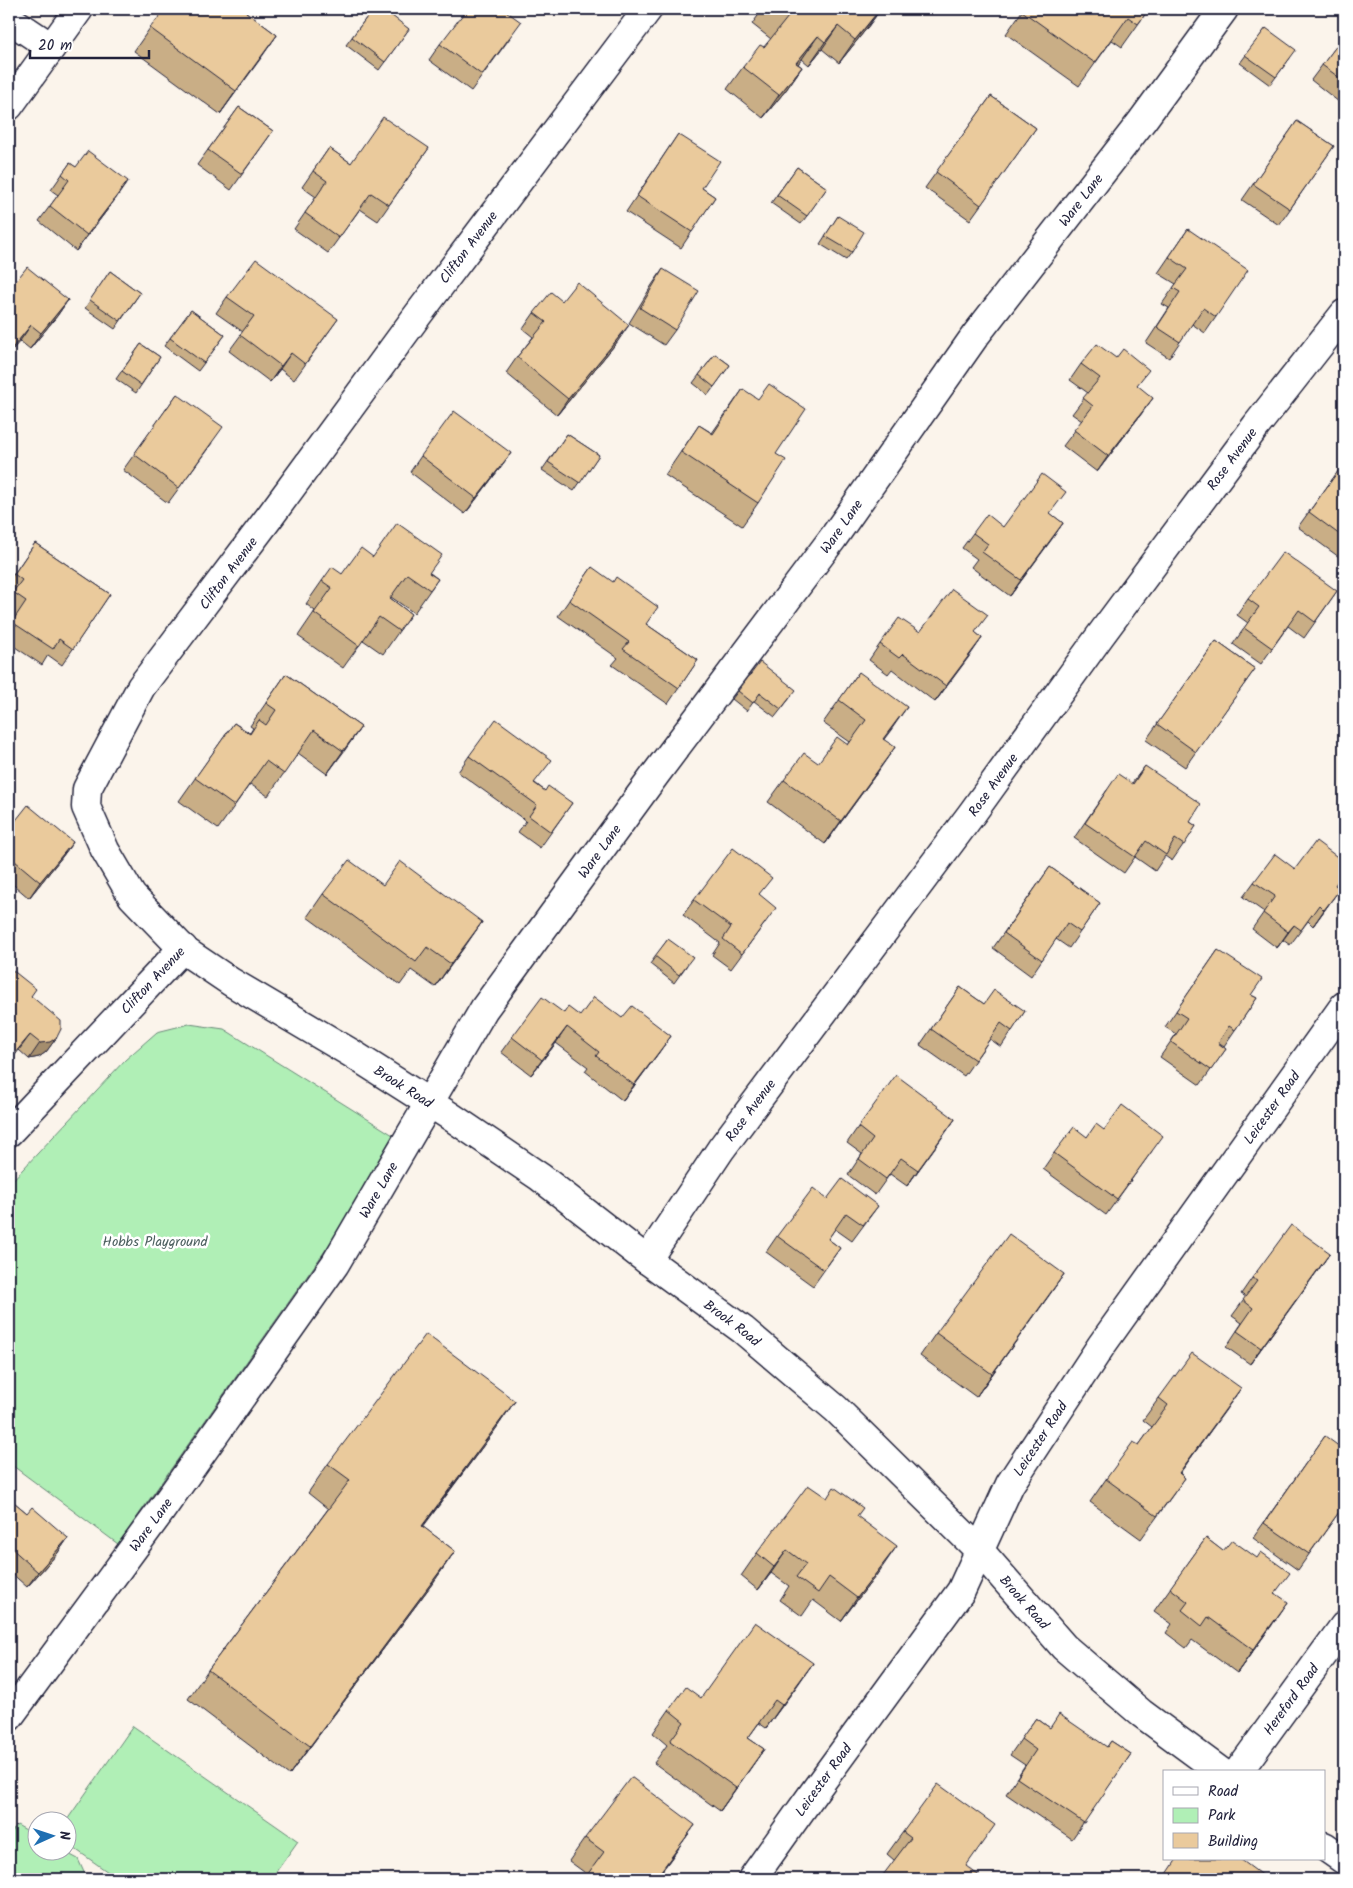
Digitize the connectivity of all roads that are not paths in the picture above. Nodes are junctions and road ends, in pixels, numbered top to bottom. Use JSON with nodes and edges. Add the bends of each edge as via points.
{"nodes":[{"id":1,"x":79,"y":9,"type":"edge"},
{"id":2,"x":648,"y":9,"type":"edge"},
{"id":3,"x":1224,"y":9,"type":"edge"},
{"id":4,"x":9,"y":19,"type":"edge"},
{"id":5,"x":51,"y":48,"type":"junction"},
{"id":6,"x":9,"y":106,"type":"edge"},
{"id":7,"x":1344,"y":314,"type":"edge"},
{"id":8,"x":183,"y":948,"type":"junction"},
{"id":9,"x":1344,"y":1006,"type":"edge"},
{"id":10,"x":428,"y":1102,"type":"junction"},
{"id":11,"x":9,"y":1132,"type":"edge"},
{"id":12,"x":647,"y":1260,"type":"junction"},
{"id":13,"x":980,"y":1551,"type":"junction"},
{"id":14,"x":1344,"y":1626,"type":"edge"},
{"id":15,"x":9,"y":1717,"type":"edge"},
{"id":16,"x":1218,"y":1770,"type":"edge"},
{"id":17,"x":1239,"y":1770,"type":"edge"},
{"id":18,"x":1326,"y":1847,"type":"edge"},
{"id":19,"x":1344,"y":1860,"type":"edge"},
{"id":20,"x":752,"y":1879,"type":"edge"}],
"edges":[{"from":1,"to":5,"type":"street"},
{"from":2,"to":8,"type":"street","name":"Clifton Avenue","via":[[141,687],[104,756],[88,789],[86,808],[105,850],[132,896]]},
{"from":3,"to":10,"type":"street","name":"Ware Lane","via":[[1142,121],[975,336],[833,538],[490,1001]]},
{"from":4,"to":5,"type":"street"},
{"from":5,"to":6,"type":"street"},
{"from":7,"to":12,"type":"street","name":"Rose Avenue","via":[[1233,457],[721,1148]]},
{"from":8,"to":10,"type":"street","name":"Brook Road","via":[[231,982],[351,1052]]},
{"from":8,"to":11,"type":"street","name":"Clifton Avenue"},
{"from":9,"to":13,"type":"street","name":"Leicester Road","via":[[1101,1346],[1010,1484]]},
{"from":10,"to":12,"type":"street","name":"Brook Road","via":[[540,1177]]},
{"from":10,"to":15,"type":"street","name":"Ware Lane","via":[[335,1264],[160,1512]]},
{"from":12,"to":13,"type":"street","name":"Brook Road","via":[[743,1330],[836,1409]]},
{"from":13,"to":16,"type":"street","name":"Brook Road","via":[[1064,1647],[1141,1713]]},
{"from":13,"to":20,"type":"street","name":"Leicester Road","via":[[961,1591]]},
{"from":14,"to":17,"type":"street","name":"Hereford Road"},
{"from":18,"to":19,"type":"street"}]}
